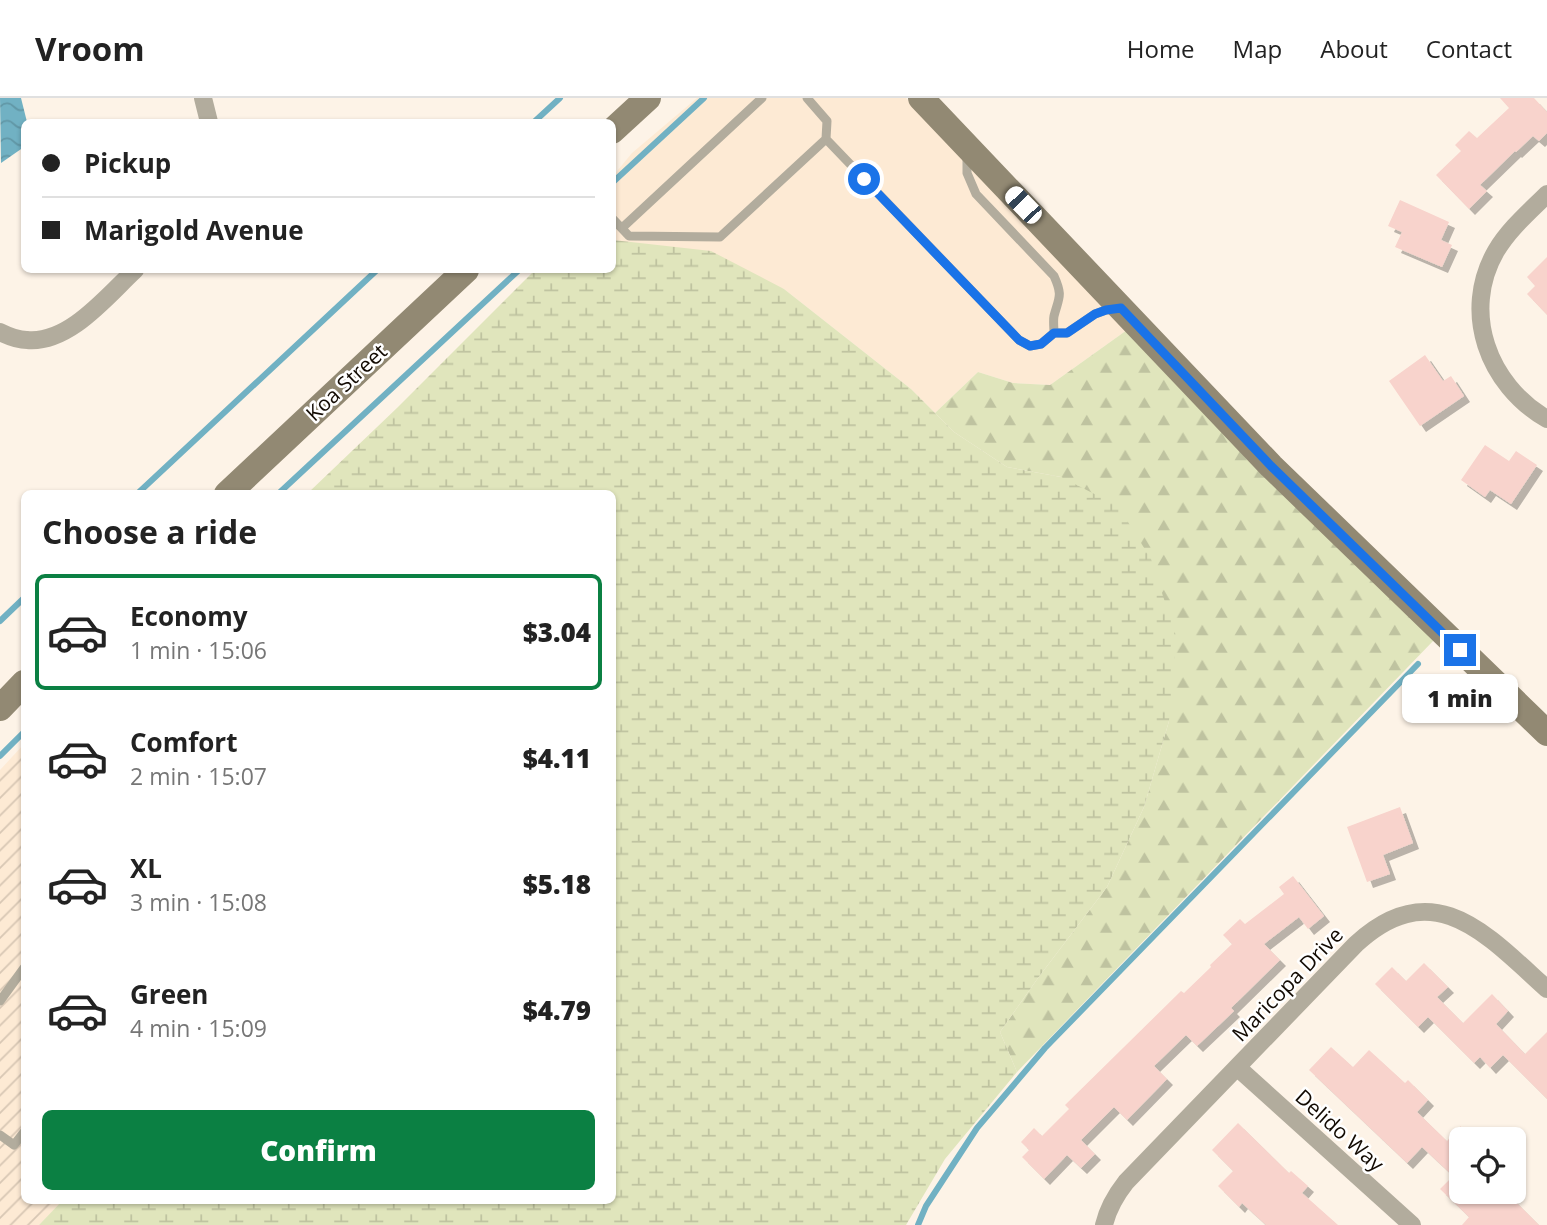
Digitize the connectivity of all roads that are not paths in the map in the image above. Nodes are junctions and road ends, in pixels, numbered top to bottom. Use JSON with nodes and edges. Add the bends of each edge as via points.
{"nodes":[{"id":1,"x":203,"y":98,"type":"edge"},
{"id":2,"x":648,"y":98,"type":"edge"},
{"id":3,"x":762,"y":98,"type":"edge"},
{"id":4,"x":807,"y":98,"type":"edge"},
{"id":5,"x":920,"y":98,"type":"edge"},
{"id":6,"x":208,"y":119,"type":"edge"},
{"id":7,"x":616,"y":127,"type":"edge"},
{"id":8,"x":826,"y":139,"type":"junction"},
{"id":9,"x":966,"y":147,"type":"junction"},
{"id":10,"x":1547,"y":194,"type":"edge"},
{"id":11,"x":616,"y":222,"type":"edge"},
{"id":12,"x":622,"y":228,"type":"junction"},
{"id":13,"x":132,"y":273,"type":"edge"},
{"id":14,"x":463,"y":273,"type":"edge"},
{"id":15,"x":1121,"y":308,"type":"junction"},
{"id":16,"x":0,"y":332,"type":"edge"},
{"id":17,"x":1054,"y":333,"type":"junction"},
{"id":18,"x":1547,"y":419,"type":"edge"},
{"id":19,"x":231,"y":490,"type":"edge"},
{"id":20,"x":21,"y":686,"type":"edge"},
{"id":21,"x":0,"y":708,"type":"edge"},
{"id":22,"x":1547,"y":733,"type":"edge"},
{"id":23,"x":21,"y":972,"type":"edge"},
{"id":24,"x":1547,"y":989,"type":"edge"},
{"id":25,"x":0,"y":1001,"type":"edge"},
{"id":26,"x":1238,"y":1068,"type":"junction"},
{"id":27,"x":0,"y":1135,"type":"edge"},
{"id":28,"x":21,"y":1136,"type":"edge"},
{"id":29,"x":1104,"y":1225,"type":"edge"},
{"id":30,"x":1412,"y":1225,"type":"edge"}],
"edges":[{"from":1,"to":6,"type":"street"},
{"from":2,"to":7,"type":"main road"},
{"from":3,"to":12,"type":"lane"},
{"from":4,"to":8,"type":"lane","via":[[827,121]]},
{"from":5,"to":9,"type":"main road"},
{"from":8,"to":12,"type":"lane","via":[[720,237],[629,236]]},
{"from":8,"to":17,"type":"lane","via":[[1019,340],[1030,346],[1041,344]]},
{"from":9,"to":15,"type":"main road"},
{"from":9,"to":17,"type":"lane","via":[[967,173],[976,194],[1054,276],[1060,295]]},
{"from":10,"to":18,"type":"street","via":[[1497,250],[1483,282],[1480,315],[1486,348],[1503,379],[1524,403]]},
{"from":11,"to":12,"type":"lane"},
{"from":13,"to":16,"type":"street","via":[[62,333],[27,341]]},
{"from":14,"to":19,"type":"main road","name":"Koa Street"},
{"from":15,"to":17,"type":"lane","via":[[1095,314],[1067,333]]},
{"from":15,"to":22,"type":"main road","via":[[1271,466]]},
{"from":20,"to":21,"type":"main road"},
{"from":23,"to":25,"type":"lane"},
{"from":24,"to":26,"type":"street","name":"Maricopa Drive","via":[[1462,920],[1411,913],[1366,935]]},
{"from":26,"to":29,"type":"street","name":"Maricopa Drive","via":[[1126,1182],[1111,1203]]},
{"from":26,"to":30,"type":"street","name":"Delido Way"},
{"from":27,"to":28,"type":"lane","via":[[14,1145]]}]}
